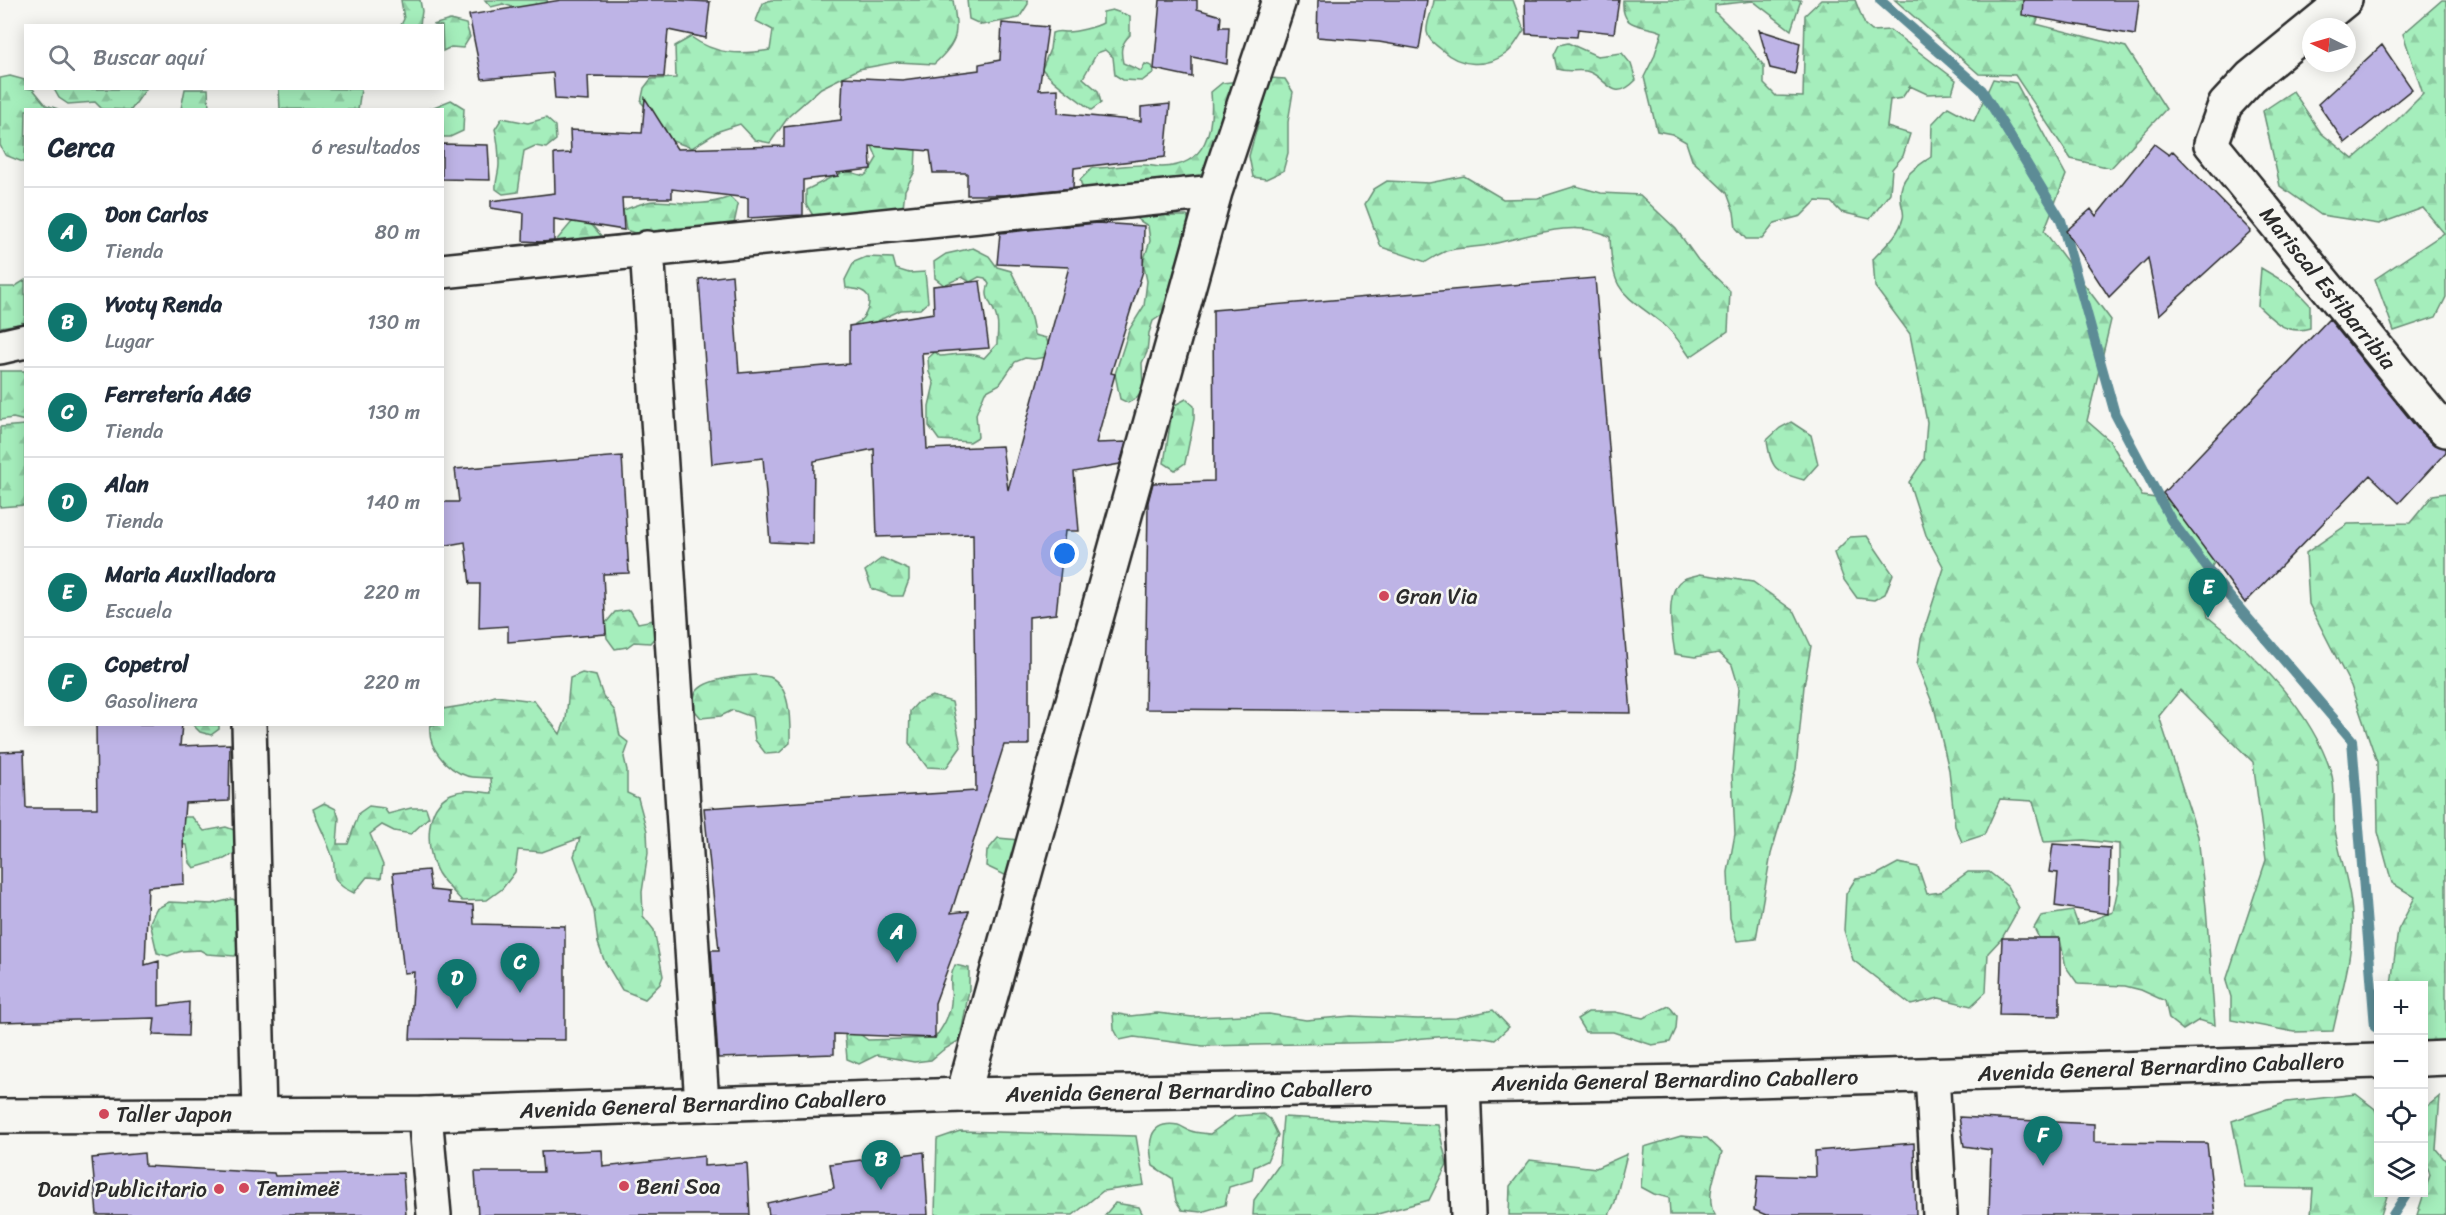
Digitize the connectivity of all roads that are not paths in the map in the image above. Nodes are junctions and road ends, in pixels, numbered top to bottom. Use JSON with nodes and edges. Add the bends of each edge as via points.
{"nodes":[{"id":1,"x":1279,"y":0,"type":"edge"},
{"id":2,"x":2345,"y":0,"type":"edge"},
{"id":3,"x":2323,"y":18,"type":"edge"},
{"id":4,"x":2302,"y":35,"type":"edge"},
{"id":5,"x":1215,"y":192,"type":"junction"},
{"id":6,"x":647,"y":249,"type":"junction"},
{"id":7,"x":444,"y":271,"type":"edge"},
{"id":8,"x":24,"y":341,"type":"edge"},
{"id":9,"x":0,"y":347,"type":"edge"},
{"id":10,"x":2446,"y":430,"type":"edge"},
{"id":11,"x":249,"y":726,"type":"edge"},
{"id":12,"x":2446,"y":1058,"type":"edge"},
{"id":13,"x":2428,"y":1059,"type":"edge"},
{"id":14,"x":2374,"y":1061,"type":"edge"},
{"id":15,"x":1932,"y":1074,"type":"junction"},
{"id":16,"x":1463,"y":1085,"type":"junction"},
{"id":17,"x":963,"y":1095,"type":"junction"},
{"id":18,"x":702,"y":1104,"type":"junction"},
{"id":19,"x":1,"y":1114,"type":"edge"},
{"id":20,"x":259,"y":1114,"type":"junction"},
{"id":21,"x":424,"y":1114,"type":"junction"},
{"id":22,"x":434,"y":1215,"type":"edge"},
{"id":23,"x":1468,"y":1215,"type":"edge"},
{"id":24,"x":1940,"y":1215,"type":"edge"}],
"edges":[{"from":1,"to":5,"type":"street"},
{"from":2,"to":3,"type":"street"},
{"from":4,"to":10,"type":"street","name":"Mariscal Estibarribia","via":[[2251,77],[2225,105],[2211,144]]},
{"from":5,"to":6,"type":"street"},
{"from":5,"to":17,"type":"street"},
{"from":6,"to":7,"type":"street"},
{"from":6,"to":18,"type":"street"},
{"from":8,"to":9,"type":"street"},
{"from":11,"to":20,"type":"street"},
{"from":12,"to":13,"type":"street"},
{"from":14,"to":15,"type":"street","name":"Avenida General Bernardino Caballero"},
{"from":15,"to":16,"type":"street","name":"Avenida General Bernardino Caballero"},
{"from":15,"to":24,"type":"street"},
{"from":16,"to":17,"type":"street","name":"Avenida General Bernardino Caballero"},
{"from":16,"to":23,"type":"street"},
{"from":17,"to":18,"type":"street","name":"Avenida General Bernardino Caballero"},
{"from":18,"to":21,"type":"street","name":"Avenida General Bernardino Caballero"},
{"from":19,"to":20,"type":"street","name":"Avenida General Bernardino Caballero"},
{"from":20,"to":21,"type":"street","name":"Avenida General Bernardino Caballero"},
{"from":21,"to":22,"type":"street"}]}
